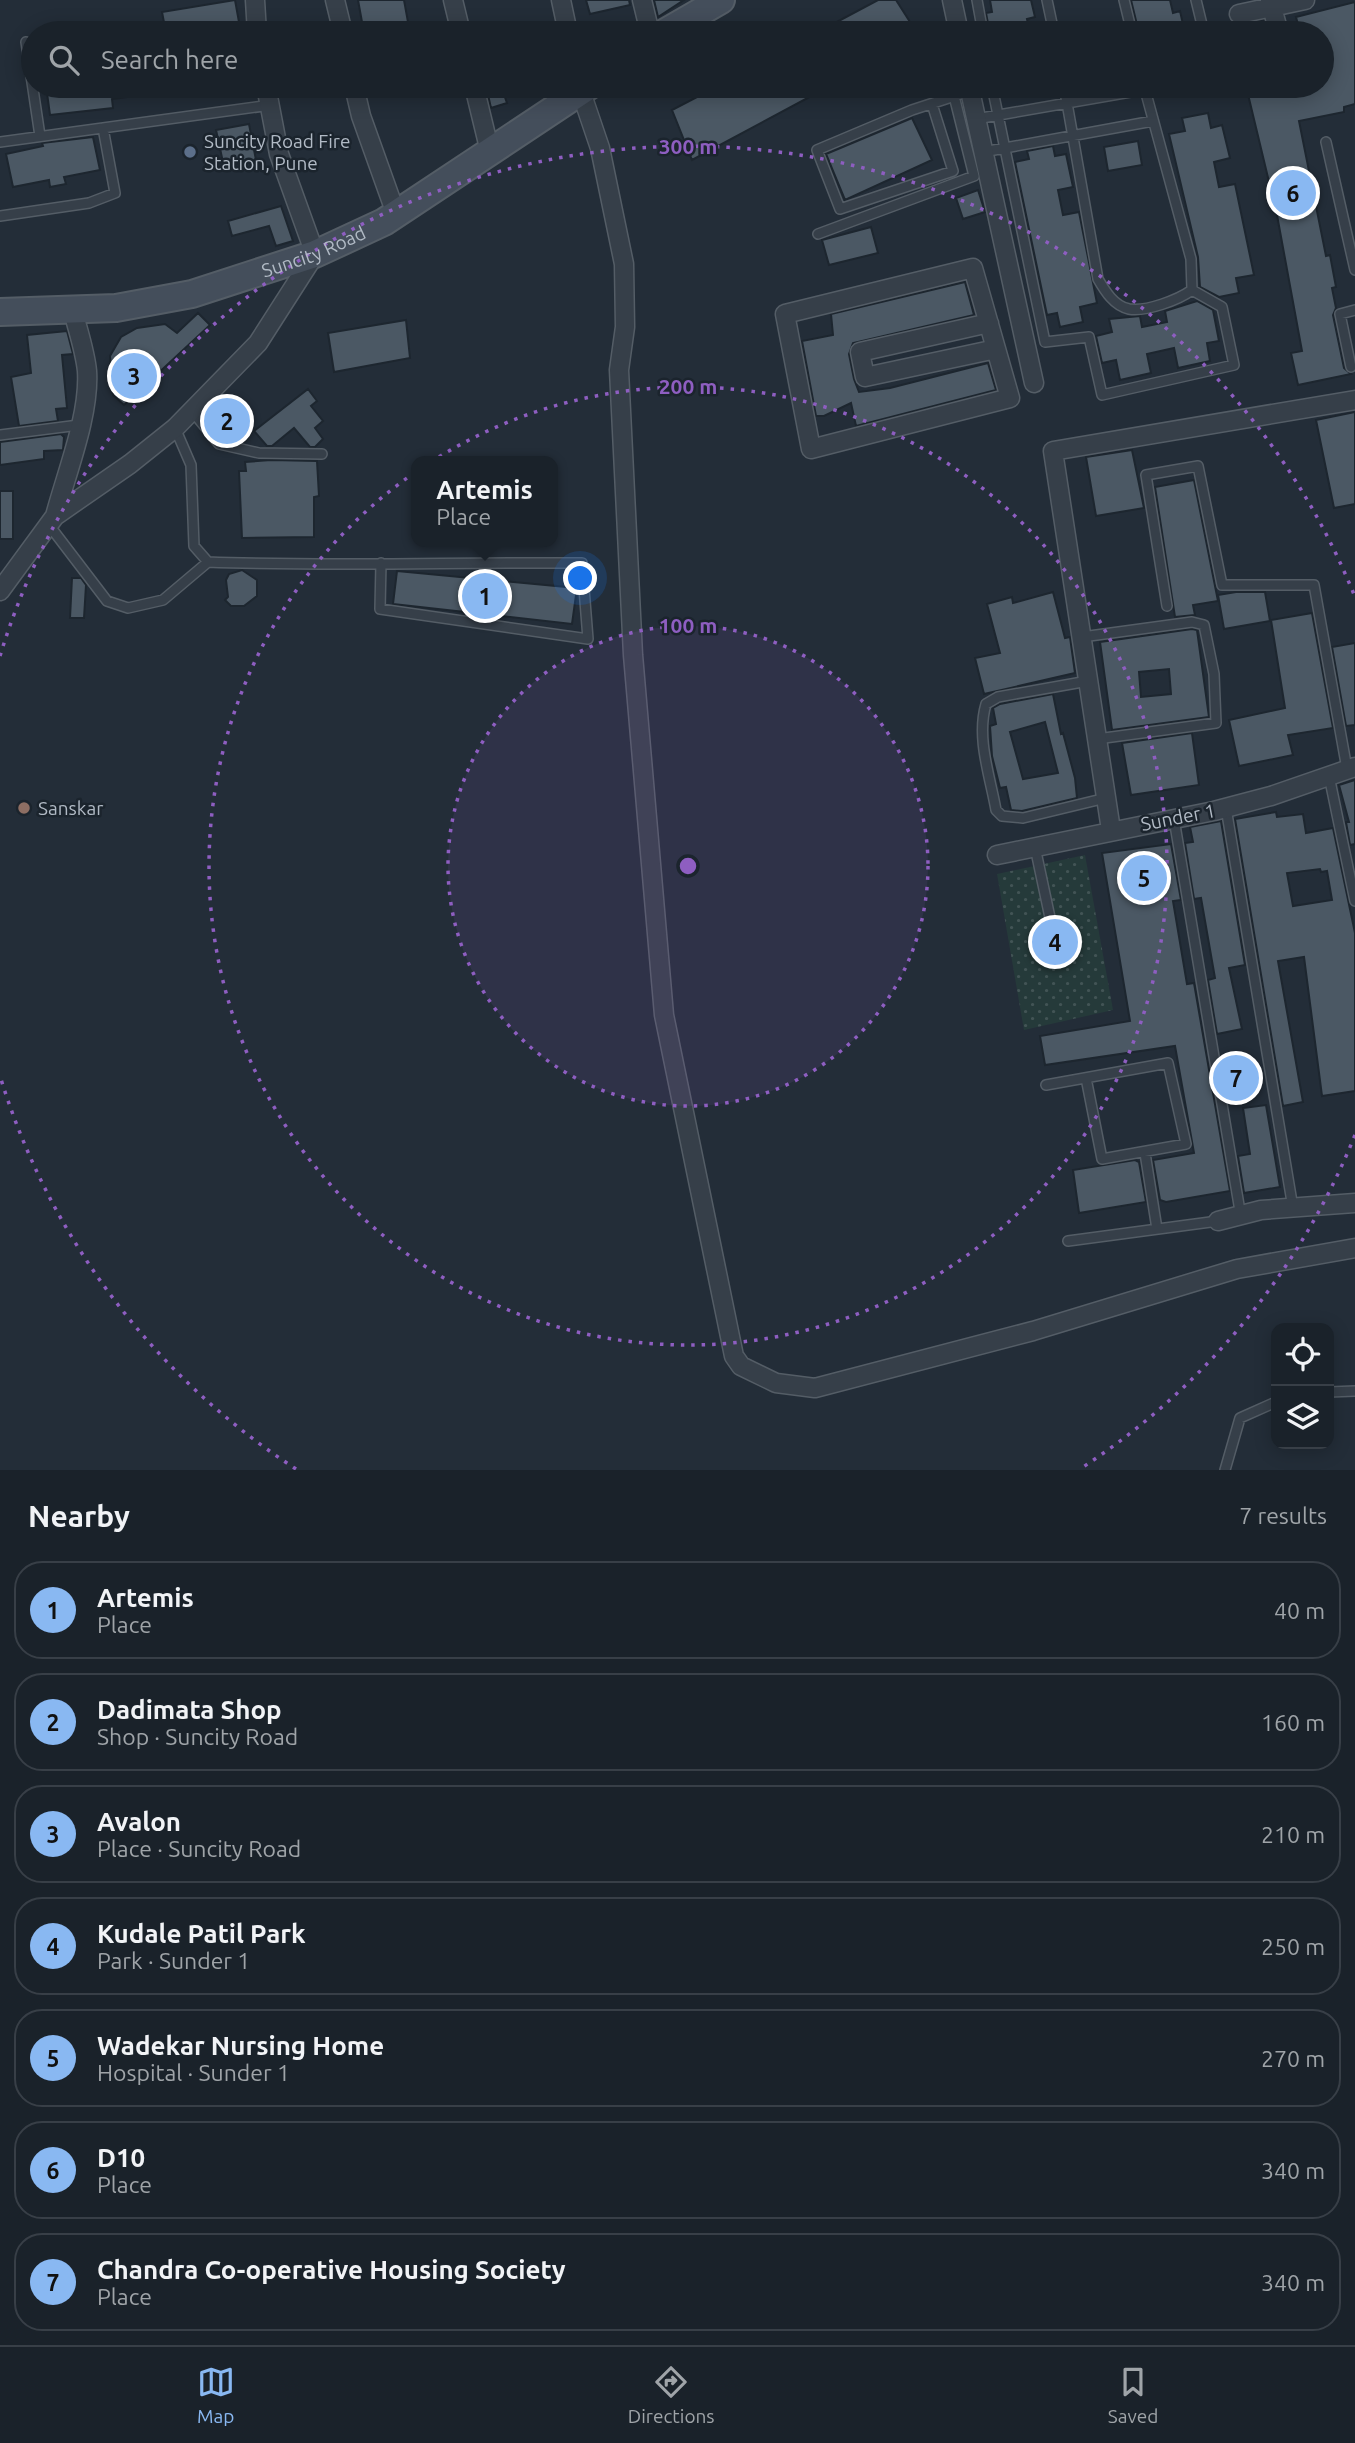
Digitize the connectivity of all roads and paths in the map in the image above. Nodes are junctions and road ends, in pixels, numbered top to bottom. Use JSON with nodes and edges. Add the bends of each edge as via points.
{"nodes":[{"id":1,"x":255,"y":0,"type":"edge"},
{"id":2,"x":335,"y":0,"type":"edge"},
{"id":3,"x":453,"y":0,"type":"edge"},
{"id":4,"x":561,"y":0,"type":"edge"},
{"id":5,"x":642,"y":0,"type":"edge"},
{"id":6,"x":721,"y":0,"type":"edge"},
{"id":7,"x":952,"y":0,"type":"edge"},
{"id":8,"x":977,"y":0,"type":"edge"},
{"id":9,"x":1046,"y":0,"type":"edge"},
{"id":10,"x":1124,"y":0,"type":"edge"},
{"id":11,"x":1196,"y":0,"type":"edge"},
{"id":12,"x":1305,"y":0,"type":"edge"},
{"id":13,"x":1270,"y":4,"type":"edge"},
{"id":14,"x":1239,"y":14,"type":"dead end"},
{"id":15,"x":256,"y":21,"type":"edge"},
{"id":16,"x":339,"y":21,"type":"edge"},
{"id":17,"x":458,"y":21,"type":"edge"},
{"id":18,"x":565,"y":21,"type":"edge"},
{"id":19,"x":647,"y":21,"type":"edge"},
{"id":20,"x":684,"y":21,"type":"edge"},
{"id":21,"x":956,"y":21,"type":"edge"},
{"id":22,"x":981,"y":21,"type":"edge"},
{"id":23,"x":1051,"y":21,"type":"edge"},
{"id":24,"x":1129,"y":21,"type":"edge"},
{"id":25,"x":1201,"y":21,"type":"edge"},
{"id":26,"x":1275,"y":21,"type":"edge"},
{"id":27,"x":34,"y":98,"type":"edge"},
{"id":28,"x":270,"y":98,"type":"edge"},
{"id":29,"x":357,"y":98,"type":"edge"},
{"id":30,"x":477,"y":98,"type":"edge"},
{"id":31,"x":568,"y":98,"type":"edge"},
{"id":32,"x":586,"y":98,"type":"edge"},
{"id":33,"x":947,"y":98,"type":"edge"},
{"id":34,"x":966,"y":98,"type":"edge"},
{"id":35,"x":968,"y":98,"type":"edge"},
{"id":36,"x":994,"y":98,"type":"edge"},
{"id":37,"x":1067,"y":98,"type":"edge"},
{"id":38,"x":1096,"y":98,"type":"edge"},
{"id":39,"x":1147,"y":98,"type":"edge"},
{"id":40,"x":932,"y":104,"type":"junction"},
{"id":41,"x":1068,"y":104,"type":"junction"},
{"id":42,"x":271,"y":105,"type":"junction"},
{"id":43,"x":998,"y":116,"type":"junction"},
{"id":44,"x":976,"y":119,"type":"junction"},
{"id":45,"x":1153,"y":121,"type":"junction"},
{"id":46,"x":103,"y":128,"type":"junction"},
{"id":47,"x":1071,"y":134,"type":"junction"},
{"id":48,"x":40,"y":136,"type":"junction"},
{"id":49,"x":0,"y":142,"type":"edge"},
{"id":50,"x":1326,"y":142,"type":"dead end"},
{"id":51,"x":1005,"y":147,"type":"junction"},
{"id":52,"x":490,"y":152,"type":"junction"},
{"id":53,"x":982,"y":152,"type":"junction"},
{"id":54,"x":396,"y":214,"type":"junction"},
{"id":55,"x":0,"y":216,"type":"edge"},
{"id":56,"x":818,"y":234,"type":"dead end"},
{"id":57,"x":315,"y":254,"type":"junction"},
{"id":58,"x":1355,"y":270,"type":"edge"},
{"id":59,"x":1192,"y":290,"type":"junction"},
{"id":60,"x":72,"y":307,"type":"junction"},
{"id":61,"x":1355,"y":310,"type":"edge"},
{"id":62,"x":0,"y":312,"type":"edge"},
{"id":63,"x":1021,"y":330,"type":"junction"},
{"id":64,"x":993,"y":336,"type":"junction"},
{"id":65,"x":1351,"y":367,"type":"dead end"},
{"id":66,"x":1034,"y":383,"type":"dead end"},
{"id":67,"x":1355,"y":400,"type":"edge"},
{"id":68,"x":192,"y":411,"type":"junction"},
{"id":69,"x":79,"y":425,"type":"junction"},
{"id":70,"x":175,"y":428,"type":"junction"},
{"id":71,"x":0,"y":435,"type":"edge"},
{"id":72,"x":322,"y":454,"type":"dead end"},
{"id":73,"x":52,"y":520,"type":"junction"},
{"id":74,"x":208,"y":562,"type":"junction"},
{"id":75,"x":381,"y":563,"type":"junction"},
{"id":76,"x":0,"y":591,"type":"edge"},
{"id":77,"x":1167,"y":606,"type":"dead end"},
{"id":78,"x":1082,"y":637,"type":"junction"},
{"id":79,"x":1088,"y":681,"type":"junction"},
{"id":80,"x":1097,"y":739,"type":"junction"},
{"id":81,"x":1351,"y":768,"type":"edge"},
{"id":82,"x":1329,"y":776,"type":"junction"},
{"id":83,"x":1106,"y":798,"type":"junction"},
{"id":84,"x":1226,"y":808,"type":"junction"},
{"id":85,"x":1174,"y":818,"type":"junction"},
{"id":86,"x":1111,"y":830,"type":"junction"},
{"id":87,"x":1035,"y":847,"type":"junction"},
{"id":88,"x":997,"y":855,"type":"dead end"},
{"id":89,"x":1355,"y":901,"type":"edge"},
{"id":90,"x":1052,"y":927,"type":"dead end"},
{"id":91,"x":1086,"y":1078,"type":"junction"},
{"id":92,"x":1046,"y":1085,"type":"dead end"},
{"id":93,"x":1144,"y":1153,"type":"junction"},
{"id":94,"x":1355,"y":1203,"type":"edge"},
{"id":95,"x":1293,"y":1208,"type":"junction"},
{"id":96,"x":1241,"y":1218,"type":"junction"},
{"id":97,"x":1218,"y":1221,"type":"joint"},
{"id":98,"x":1157,"y":1229,"type":"junction"},
{"id":99,"x":1068,"y":1241,"type":"dead end"},
{"id":100,"x":1355,"y":1248,"type":"edge"},
{"id":101,"x":1355,"y":1391,"type":"edge"},
{"id":102,"x":1334,"y":1392,"type":"edge"},
{"id":103,"x":1271,"y":1404,"type":"edge"},
{"id":104,"x":1225,"y":1470,"type":"edge"}],
"edges":[{"from":1,"to":15,"type":"street"},
{"from":2,"to":16,"type":"street"},
{"from":3,"to":17,"type":"street"},
{"from":4,"to":18,"type":"street"},
{"from":5,"to":19,"type":"street"},
{"from":6,"to":20,"type":"street"},
{"from":7,"to":21,"type":"street"},
{"from":8,"to":22,"type":"lane"},
{"from":9,"to":23,"type":"lane"},
{"from":10,"to":24,"type":"lane"},
{"from":11,"to":25,"type":"lane"},
{"from":12,"to":13,"type":"street"},
{"from":13,"to":14,"type":"street"},
{"from":13,"to":26,"type":"street"},
{"from":27,"to":48,"type":"lane"},
{"from":28,"to":42,"type":"street"},
{"from":29,"to":54,"type":"street"},
{"from":30,"to":52,"type":"street"},
{"from":31,"to":52,"type":"street","name":"Suncity Road"},
{"from":32,"to":100,"type":"street","via":[[624,264],[626,297],[619,370],[633,655],[664,1015],[734,1356],[741,1366],[776,1382],[815,1388],[1033,1331],[1237,1269]]},
{"from":33,"to":40,"type":"lane"},
{"from":34,"to":56,"type":"lane","via":[[974,176]]},
{"from":35,"to":44,"type":"street"},
{"from":36,"to":43,"type":"lane"},
{"from":37,"to":41,"type":"lane"},
{"from":38,"to":41,"type":"lane"},
{"from":39,"to":45,"type":"lane"},
{"from":40,"to":40,"type":"lane","via":[[817,150],[840,209],[953,171]]},
{"from":41,"to":43,"type":"lane"},
{"from":41,"to":47,"type":"lane"},
{"from":42,"to":46,"type":"lane"},
{"from":42,"to":57,"type":"street","via":[[279,154]]},
{"from":43,"to":44,"type":"lane"},
{"from":43,"to":51,"type":"lane"},
{"from":44,"to":53,"type":"street"},
{"from":45,"to":47,"type":"lane"},
{"from":45,"to":59,"type":"lane","via":[[1191,259]]},
{"from":46,"to":48,"type":"lane"},
{"from":46,"to":55,"type":"lane","via":[[115,192],[89,203]]},
{"from":47,"to":51,"type":"lane"},
{"from":47,"to":59,"type":"lane","via":[[1098,279],[1108,297],[1129,309],[1176,301]]},
{"from":48,"to":49,"type":"lane"},
{"from":50,"to":58,"type":"lane"},
{"from":51,"to":53,"type":"lane"},
{"from":51,"to":59,"type":"lane","via":[[1045,342],[1088,337],[1102,395],[1234,365],[1222,307]]},
{"from":52,"to":54,"type":"street","name":"Suncity Road"},
{"from":53,"to":63,"type":"street"},
{"from":54,"to":57,"type":"street","name":"Suncity Road"},
{"from":57,"to":60,"type":"street","name":"Suncity Road","via":[[192,294],[116,307]]},
{"from":57,"to":68,"type":"street","via":[[258,343]]},
{"from":60,"to":62,"type":"street","name":"Suncity Road"},
{"from":60,"to":69,"type":"street","via":[[87,371]]},
{"from":61,"to":65,"type":"lane","via":[[1340,314]]},
{"from":63,"to":64,"type":"street"},
{"from":63,"to":66,"type":"street"},
{"from":64,"to":64,"type":"street","via":[[860,352],[865,377]]},
{"from":64,"to":64,"type":"street","via":[[973,268],[785,314],[811,449],[1010,398]]},
{"from":67,"to":78,"type":"street","via":[[1053,451]]},
{"from":68,"to":70,"type":"street"},
{"from":68,"to":72,"type":"lane","via":[[219,444],[259,453]]},
{"from":69,"to":71,"type":"lane"},
{"from":69,"to":73,"type":"street"},
{"from":70,"to":73,"type":"street"},
{"from":70,"to":74,"type":"lane","via":[[191,465],[194,546]]},
{"from":73,"to":74,"type":"lane","via":[[107,601],[128,608],[163,600]]},
{"from":73,"to":76,"type":"street"},
{"from":74,"to":75,"type":"lane"},
{"from":75,"to":75,"type":"lane","via":[[582,563],[588,639],[380,609]]},
{"from":77,"to":81,"type":"lane","via":[[1146,475],[1198,466],[1222,585],[1314,585]]},
{"from":78,"to":79,"type":"street"},
{"from":78,"to":80,"type":"lane","via":[[1192,622],[1204,625],[1211,652],[1216,723]]},
{"from":79,"to":80,"type":"street"},
{"from":79,"to":83,"type":"lane","via":[[998,697],[986,704],[981,721],[984,741],[996,810],[1002,816],[1023,818]]},
{"from":80,"to":83,"type":"street"},
{"from":81,"to":82,"type":"street","name":"Sunder 1"},
{"from":82,"to":84,"type":"street","name":"Sunder 1"},
{"from":82,"to":89,"type":"lane"},
{"from":83,"to":86,"type":"street"},
{"from":84,"to":85,"type":"street","name":"Sunder 1"},
{"from":84,"to":95,"type":"lane"},
{"from":85,"to":86,"type":"street","name":"Sunder 1"},
{"from":85,"to":96,"type":"lane"},
{"from":86,"to":87,"type":"street","name":"Sunder 1"},
{"from":87,"to":88,"type":"street","name":"Sunder 1"},
{"from":87,"to":90,"type":"lane"},
{"from":91,"to":92,"type":"lane"},
{"from":91,"to":93,"type":"lane","via":[[1102,1159]]},
{"from":91,"to":93,"type":"lane","via":[[1168,1063],[1186,1144]]},
{"from":93,"to":98,"type":"lane"},
{"from":94,"to":95,"type":"street"},
{"from":95,"to":96,"type":"street","via":[[1261,1210]]},
{"from":96,"to":97,"type":"street"},
{"from":97,"to":98,"type":"lane"},
{"from":98,"to":99,"type":"lane"},
{"from":101,"to":102,"type":"lane"},
{"from":103,"to":104,"type":"lane","via":[[1240,1418]]}]}
